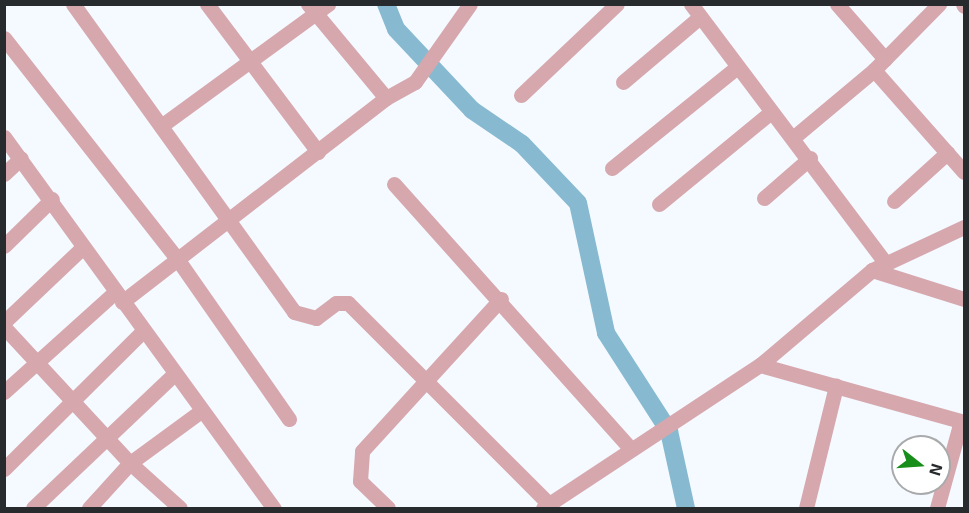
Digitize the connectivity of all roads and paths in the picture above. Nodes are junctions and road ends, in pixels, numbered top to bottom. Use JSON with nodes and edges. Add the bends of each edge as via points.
{"nodes":[{"id":1,"x":73,"y":4,"type":"edge"},
{"id":2,"x":207,"y":4,"type":"edge"},
{"id":3,"x":328,"y":4,"type":"edge"},
{"id":4,"x":470,"y":4,"type":"edge"},
{"id":5,"x":618,"y":4,"type":"edge"},
{"id":6,"x":691,"y":4,"type":"edge"},
{"id":7,"x":837,"y":4,"type":"edge"},
{"id":8,"x":939,"y":4,"type":"edge"},
{"id":9,"x":311,"y":10,"type":"edge"},
{"id":10,"x":700,"y":17,"type":"junction"},
{"id":11,"x":4,"y":38,"type":"edge"},
{"id":12,"x":248,"y":64,"type":"junction"},
{"id":13,"x":879,"y":65,"type":"junction"},
{"id":14,"x":736,"y":67,"type":"junction"},
{"id":15,"x":623,"y":82,"type":"dead end"},
{"id":16,"x":521,"y":95,"type":"dead end"},
{"id":17,"x":386,"y":98,"type":"junction"},
{"id":18,"x":771,"y":112,"type":"junction"},
{"id":19,"x":161,"y":126,"type":"junction"},
{"id":20,"x":4,"y":137,"type":"edge"},
{"id":21,"x":794,"y":137,"type":"junction"},
{"id":22,"x":318,"y":152,"type":"junction"},
{"id":23,"x":947,"y":153,"type":"junction"},
{"id":24,"x":21,"y":158,"type":"junction"},
{"id":25,"x":810,"y":158,"type":"junction"},
{"id":26,"x":612,"y":168,"type":"dead end"},
{"id":27,"x":964,"y":172,"type":"edge"},
{"id":28,"x":4,"y":174,"type":"edge"},
{"id":29,"x":394,"y":184,"type":"dead end"},
{"id":30,"x":764,"y":198,"type":"dead end"},
{"id":31,"x":52,"y":199,"type":"junction"},
{"id":32,"x":894,"y":201,"type":"dead end"},
{"id":33,"x":659,"y":204,"type":"dead end"},
{"id":34,"x":232,"y":219,"type":"junction"},
{"id":35,"x":964,"y":227,"type":"edge"},
{"id":36,"x":4,"y":246,"type":"edge"},
{"id":37,"x":82,"y":248,"type":"junction"},
{"id":38,"x":178,"y":260,"type":"junction"},
{"id":39,"x":879,"y":266,"type":"junction"},
{"id":40,"x":118,"y":298,"type":"junction"},
{"id":41,"x":501,"y":298,"type":"junction"},
{"id":42,"x":964,"y":299,"type":"edge"},
{"id":43,"x":4,"y":322,"type":"edge"},
{"id":44,"x":4,"y":327,"type":"edge"},
{"id":45,"x":142,"y":332,"type":"junction"},
{"id":46,"x":36,"y":360,"type":"junction"},
{"id":47,"x":760,"y":365,"type":"junction"},
{"id":48,"x":174,"y":374,"type":"junction"},
{"id":49,"x":425,"y":377,"type":"junction"},
{"id":50,"x":836,"y":387,"type":"junction"},
{"id":51,"x":4,"y":393,"type":"edge"},
{"id":52,"x":73,"y":400,"type":"junction"},
{"id":53,"x":201,"y":411,"type":"junction"},
{"id":54,"x":289,"y":419,"type":"dead end"},
{"id":55,"x":963,"y":422,"type":"edge"},
{"id":56,"x":105,"y":434,"type":"junction"},
{"id":57,"x":632,"y":445,"type":"junction"},
{"id":58,"x":130,"y":463,"type":"junction"},
{"id":59,"x":4,"y":468,"type":"edge"},
{"id":60,"x":546,"y":506,"type":"edge"},
{"id":61,"x":33,"y":508,"type":"edge"},
{"id":62,"x":89,"y":508,"type":"edge"},
{"id":63,"x":180,"y":508,"type":"edge"},
{"id":64,"x":274,"y":508,"type":"edge"},
{"id":65,"x":388,"y":508,"type":"edge"},
{"id":66,"x":806,"y":508,"type":"edge"},
{"id":67,"x":938,"y":508,"type":"edge"}],
"edges":[{"from":1,"to":19,"type":"street"},
{"from":2,"to":12,"type":"street"},
{"from":3,"to":9,"type":"street"},
{"from":4,"to":17,"type":"street","via":[[442,50],[416,82]]},
{"from":5,"to":16,"type":"street"},
{"from":6,"to":10,"type":"street"},
{"from":7,"to":13,"type":"street"},
{"from":8,"to":13,"type":"street"},
{"from":9,"to":12,"type":"street"},
{"from":9,"to":17,"type":"street"},
{"from":10,"to":14,"type":"street"},
{"from":10,"to":15,"type":"street"},
{"from":11,"to":38,"type":"street"},
{"from":12,"to":19,"type":"street"},
{"from":12,"to":22,"type":"street"},
{"from":13,"to":21,"type":"street"},
{"from":13,"to":23,"type":"street"},
{"from":14,"to":18,"type":"street"},
{"from":14,"to":26,"type":"street"},
{"from":17,"to":22,"type":"street"},
{"from":18,"to":21,"type":"street"},
{"from":18,"to":33,"type":"street"},
{"from":19,"to":34,"type":"street"},
{"from":20,"to":24,"type":"street"},
{"from":21,"to":25,"type":"street"},
{"from":22,"to":34,"type":"street"},
{"from":23,"to":27,"type":"street"},
{"from":23,"to":32,"type":"street"},
{"from":24,"to":28,"type":"street"},
{"from":24,"to":31,"type":"street"},
{"from":25,"to":30,"type":"street"},
{"from":25,"to":39,"type":"street"},
{"from":29,"to":41,"type":"street"},
{"from":31,"to":36,"type":"street"},
{"from":31,"to":37,"type":"street"},
{"from":34,"to":38,"type":"street"},
{"from":34,"to":49,"type":"street","via":[[298,316],[316,318],[336,303],[348,303]]},
{"from":35,"to":39,"type":"street"},
{"from":37,"to":40,"type":"street"},
{"from":37,"to":43,"type":"street"},
{"from":38,"to":40,"type":"street"},
{"from":38,"to":54,"type":"street"},
{"from":39,"to":42,"type":"street"},
{"from":39,"to":47,"type":"street"},
{"from":40,"to":45,"type":"street"},
{"from":40,"to":46,"type":"street"},
{"from":41,"to":49,"type":"street"},
{"from":41,"to":57,"type":"street"},
{"from":44,"to":46,"type":"street"},
{"from":45,"to":48,"type":"street"},
{"from":45,"to":52,"type":"street"},
{"from":46,"to":51,"type":"street"},
{"from":46,"to":52,"type":"street"},
{"from":47,"to":50,"type":"street"},
{"from":47,"to":57,"type":"street"},
{"from":48,"to":53,"type":"street"},
{"from":48,"to":56,"type":"street"},
{"from":49,"to":60,"type":"street"},
{"from":49,"to":65,"type":"street","via":[[362,451],[360,481]]},
{"from":50,"to":55,"type":"street"},
{"from":50,"to":66,"type":"street"},
{"from":52,"to":56,"type":"street"},
{"from":52,"to":59,"type":"street"},
{"from":53,"to":58,"type":"street"},
{"from":53,"to":64,"type":"street"},
{"from":55,"to":67,"type":"street"},
{"from":56,"to":58,"type":"street"},
{"from":56,"to":61,"type":"street"},
{"from":57,"to":60,"type":"street"},
{"from":58,"to":62,"type":"street"},
{"from":58,"to":63,"type":"street"}]}
